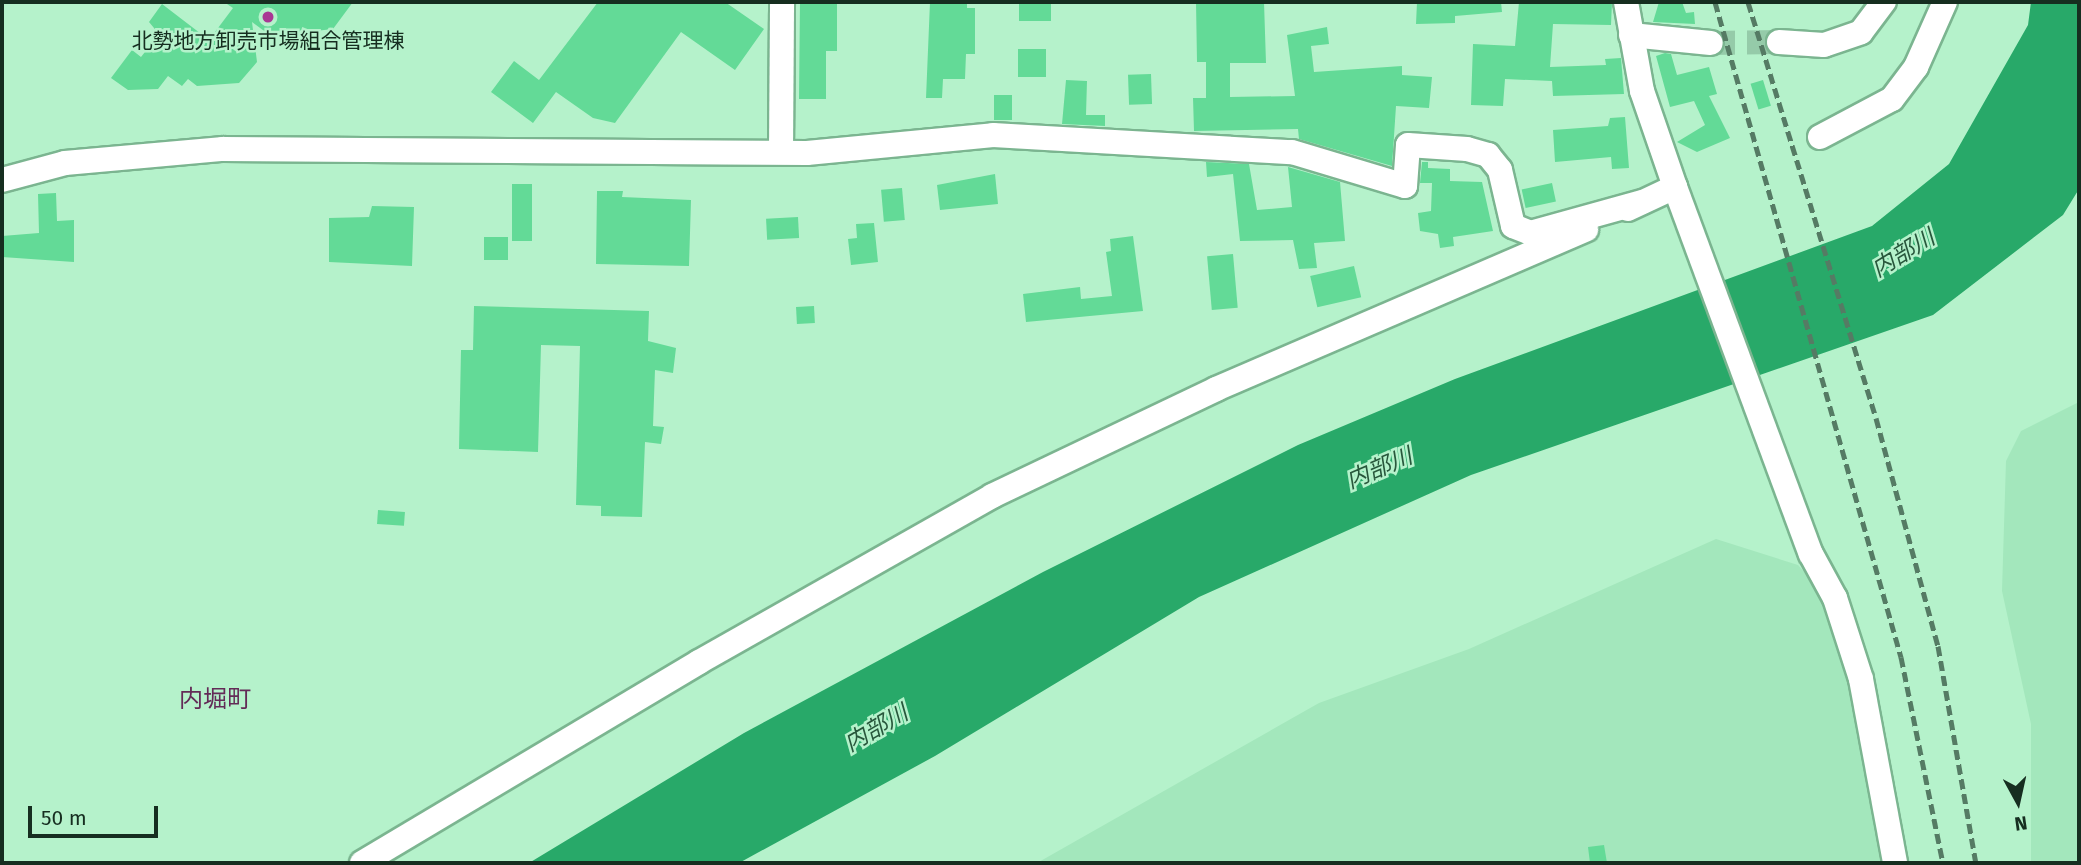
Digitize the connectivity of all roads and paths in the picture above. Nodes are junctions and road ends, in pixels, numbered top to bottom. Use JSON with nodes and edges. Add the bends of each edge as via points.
{"nodes":[{"id":1,"x":782,"y":2,"type":"edge"},
{"id":2,"x":1626,"y":2,"type":"edge"},
{"id":3,"x":1884,"y":2,"type":"edge"},
{"id":4,"x":1945,"y":2,"type":"edge"},
{"id":5,"x":1631,"y":35,"type":"junction"},
{"id":6,"x":1779,"y":42,"type":"tunnel mouth"},
{"id":7,"x":1711,"y":43,"type":"tunnel mouth"},
{"id":8,"x":1820,"y":136,"type":"dead end"},
{"id":9,"x":781,"y":152,"type":"junction"},
{"id":10,"x":2,"y":180,"type":"edge"},
{"id":11,"x":1679,"y":198,"type":"junction"},
{"id":12,"x":1642,"y":202,"type":"junction"},
{"id":13,"x":362,"y":863,"type":"edge"},
{"id":14,"x":1895,"y":863,"type":"edge"}],
"edges":[{"from":1,"to":9,"type":"street"},
{"from":2,"to":5,"type":"street"},
{"from":3,"to":6,"type":"street","via":[[1861,32],[1824,45]]},
{"from":4,"to":8,"type":"street","via":[[1916,67],[1892,99]]},
{"from":5,"to":7,"type":"street"},
{"from":5,"to":11,"type":"street","via":[[1642,91]]},
{"from":9,"to":10,"type":"street","via":[[223,149],[65,163]]},
{"from":9,"to":12,"type":"street","via":[[884,150],[993,135],[1048,142],[1246,147],[1292,152],[1405,186],[1408,145],[1488,155],[1500,170],[1518,231],[1552,228]]},
{"from":11,"to":12,"type":"street"},
{"from":11,"to":14,"type":"street","via":[[1801,528],[1835,598],[1861,679]]},
{"from":12,"to":13,"type":"street","via":[[1540,252],[1216,389],[992,496],[699,662]]}]}
